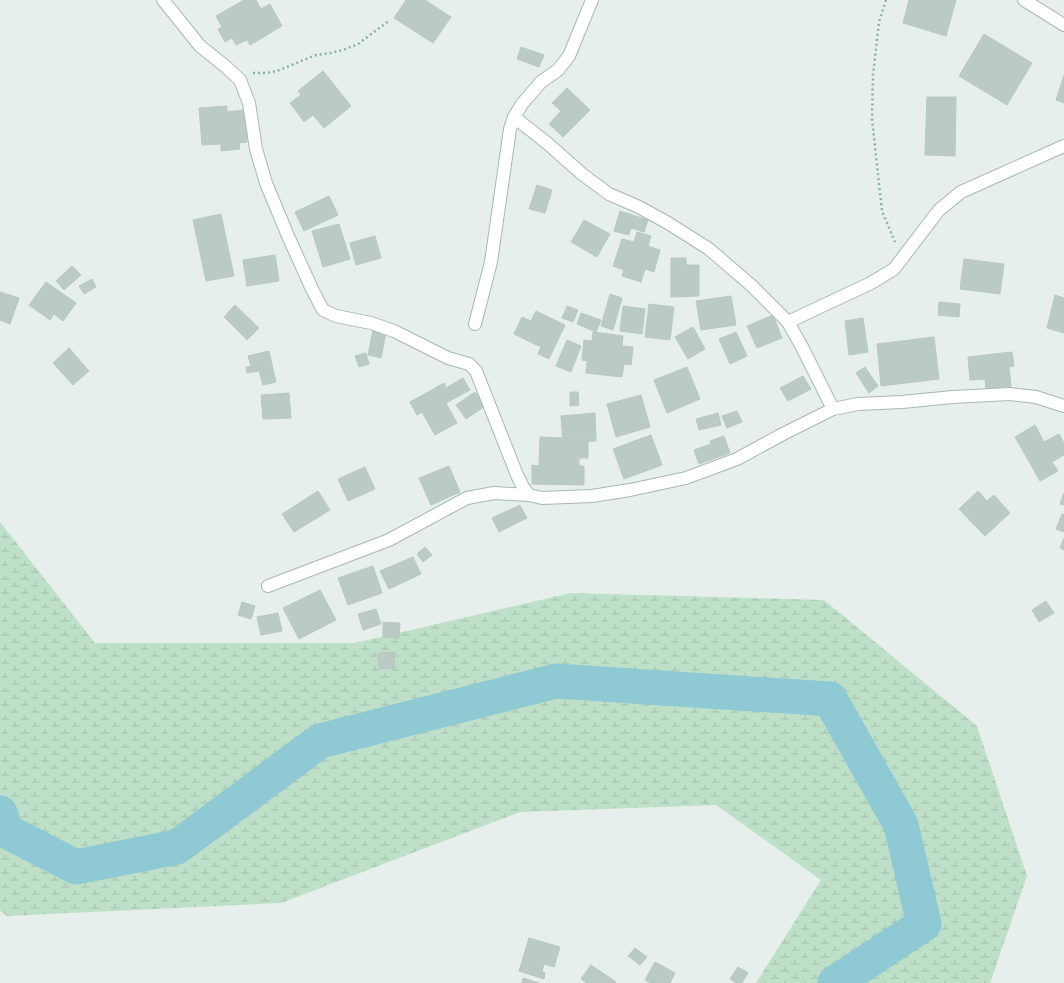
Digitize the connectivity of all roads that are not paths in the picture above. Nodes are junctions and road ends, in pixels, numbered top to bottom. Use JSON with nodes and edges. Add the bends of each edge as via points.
{"nodes":[{"id":1,"x":163,"y":0,"type":"edge"},
{"id":2,"x":592,"y":0,"type":"edge"},
{"id":3,"x":1024,"y":0,"type":"edge"},
{"id":4,"x":1064,"y":25,"type":"edge"},
{"id":5,"x":514,"y":117,"type":"junction"},
{"id":6,"x":1064,"y":146,"type":"edge"},
{"id":7,"x":788,"y":322,"type":"junction"},
{"id":8,"x":475,"y":324,"type":"dead end"},
{"id":9,"x":1064,"y":406,"type":"edge"},
{"id":10,"x":833,"y":409,"type":"junction"},
{"id":11,"x":529,"y":495,"type":"junction"},
{"id":12,"x":268,"y":586,"type":"dead end"}],
"edges":[{"from":1,"to":11,"type":"street","via":[[200,46],[240,80],[249,103],[256,149],[266,183],[323,310],[336,316],[394,331],[448,358],[469,364],[476,371],[517,475]]},
{"from":2,"to":5,"type":"street","via":[[569,56],[558,70],[541,82]]},
{"from":3,"to":4,"type":"street"},
{"from":5,"to":7,"type":"street","via":[[609,194],[639,207],[709,249],[752,286]]},
{"from":5,"to":8,"type":"street","via":[[510,129],[491,262]]},
{"from":6,"to":7,"type":"street","via":[[961,192],[939,210],[894,269],[871,283]]},
{"from":7,"to":10,"type":"street"},
{"from":9,"to":10,"type":"street","via":[[1036,397],[1010,394],[858,404]]},
{"from":10,"to":11,"type":"street","via":[[737,459],[686,478],[592,496],[542,498]]},
{"from":11,"to":12,"type":"street","via":[[494,493],[467,498],[389,540]]}]}
